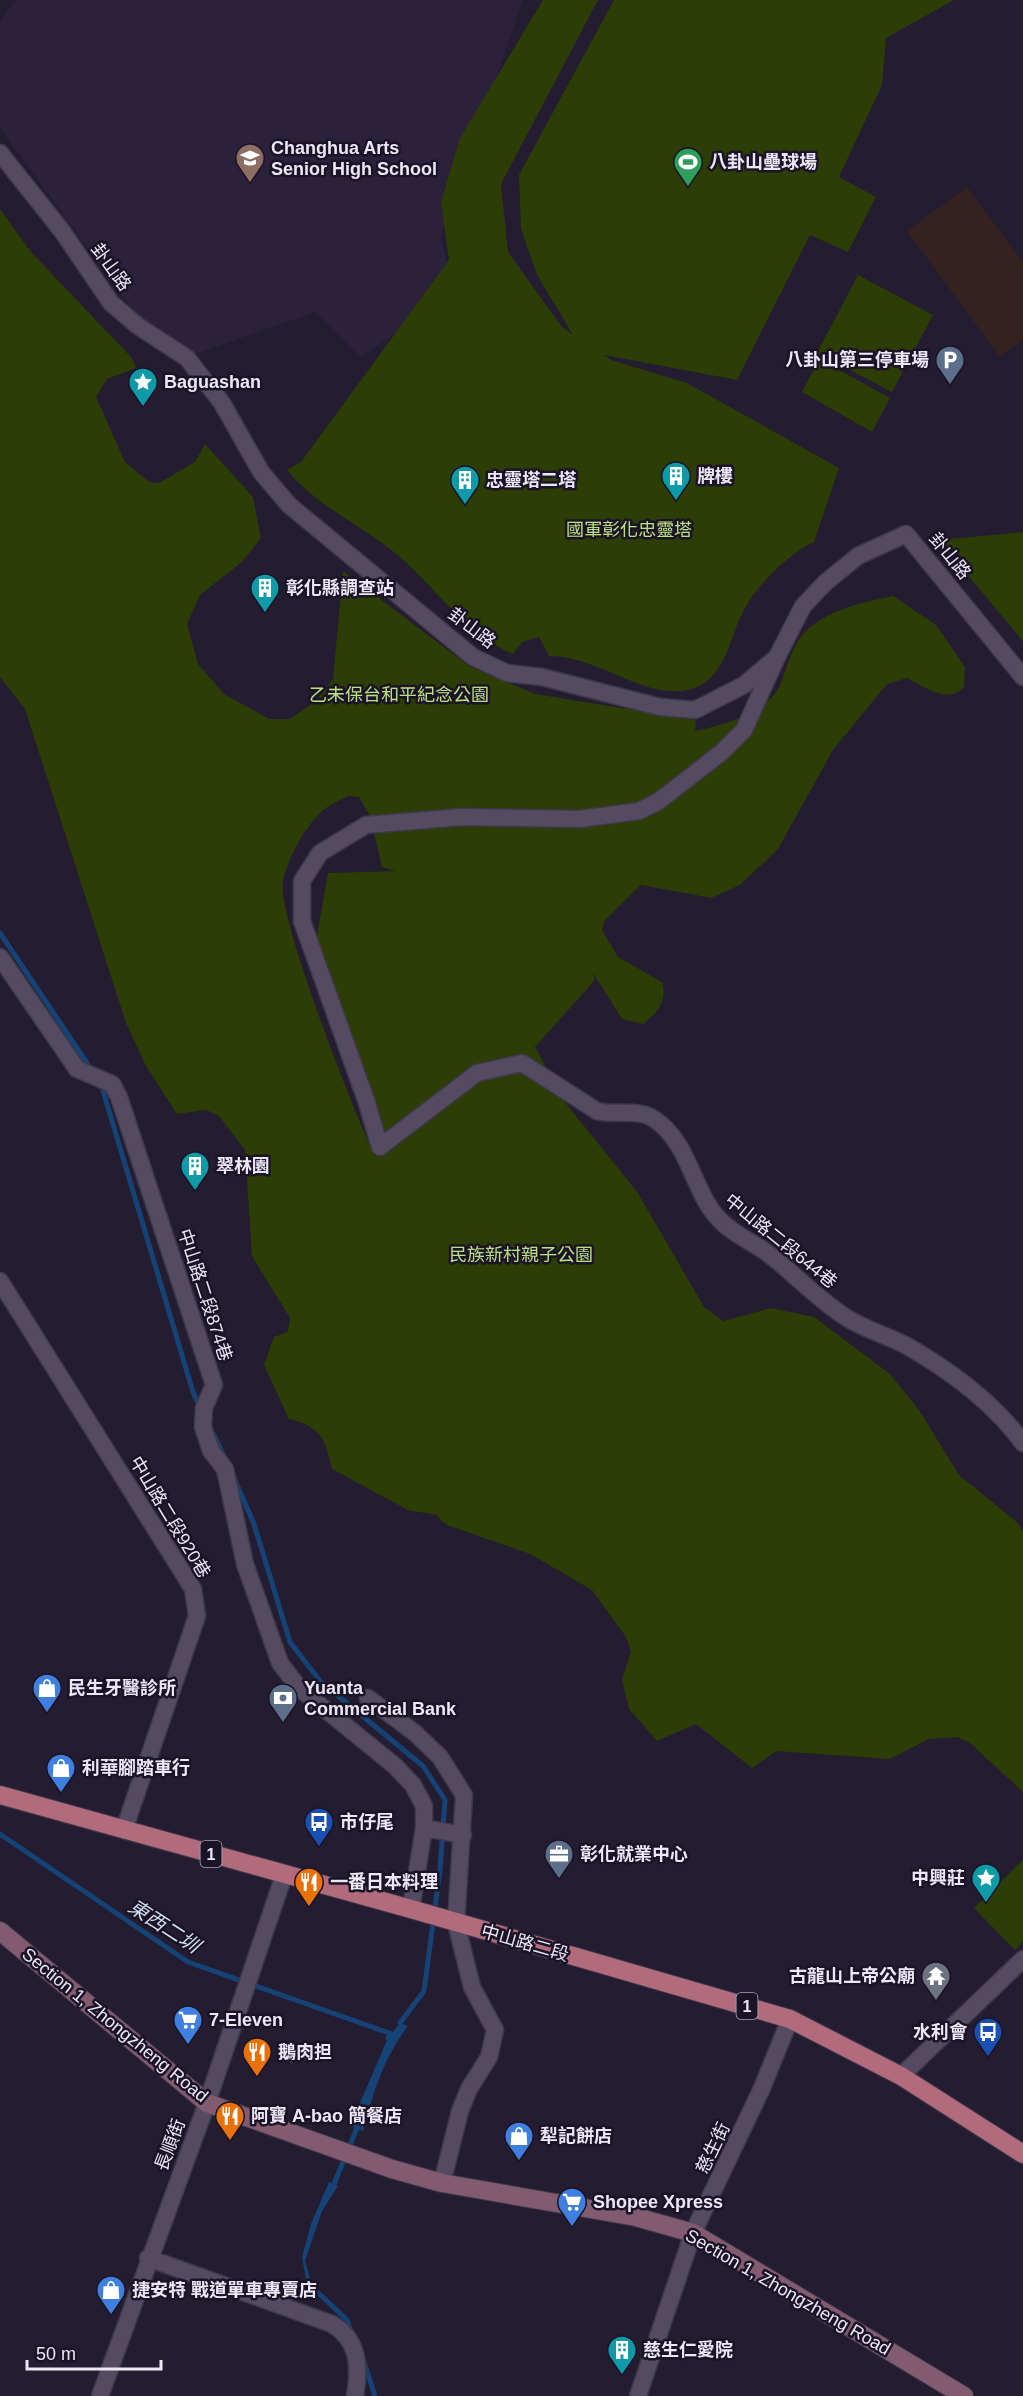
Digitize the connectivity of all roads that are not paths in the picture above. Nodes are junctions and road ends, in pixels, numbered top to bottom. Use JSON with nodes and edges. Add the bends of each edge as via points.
{"nodes":[{"id":1,"x":0,"y":153,"type":"edge"},
{"id":2,"x":777,"y":657,"type":"junction"},
{"id":3,"x":1023,"y":677,"type":"edge"},
{"id":4,"x":0,"y":957,"type":"edge"},
{"id":5,"x":0,"y":1281,"type":"edge"},
{"id":6,"x":1023,"y":1443,"type":"edge"},
{"id":7,"x":368,"y":1698,"type":"dead end"},
{"id":8,"x":0,"y":1795,"type":"edge"},
{"id":9,"x":424,"y":1828,"type":"junction"},
{"id":10,"x":124,"y":1830,"type":"junction"},
{"id":11,"x":463,"y":1835,"type":"junction"},
{"id":12,"x":284,"y":1875,"type":"junction"},
{"id":13,"x":417,"y":1911,"type":"junction"},
{"id":14,"x":451,"y":1921,"type":"junction"},
{"id":15,"x":0,"y":1931,"type":"edge"},
{"id":16,"x":1023,"y":1959,"type":"edge"},
{"id":17,"x":790,"y":2019,"type":"junction"},
{"id":18,"x":901,"y":2076,"type":"junction"},
{"id":19,"x":207,"y":2103,"type":"junction"},
{"id":20,"x":1023,"y":2154,"type":"edge"},
{"id":21,"x":442,"y":2183,"type":"junction"},
{"id":22,"x":693,"y":2232,"type":"junction"},
{"id":23,"x":148,"y":2258,"type":"junction"},
{"id":24,"x":100,"y":2396,"type":"edge"},
{"id":25,"x":355,"y":2396,"type":"edge"},
{"id":26,"x":638,"y":2396,"type":"edge"},
{"id":27,"x":964,"y":2396,"type":"edge"}],
"edges":[{"from":1,"to":2,"type":"street","name":"卦山路","via":[[62,231],[111,303],[187,358],[222,403],[261,472],[289,505],[473,657],[507,673],[542,677],[660,707],[695,710],[744,685]]},
{"from":2,"to":3,"type":"street","name":"卦山路","via":[[803,606],[826,582],[858,556],[906,534]]},
{"from":2,"to":6,"type":"street","name":"中山路二段644巷","via":[[744,730],[659,801],[639,811],[580,819],[462,817],[366,825],[320,853],[302,881],[302,921],[380,1147],[477,1073],[522,1063],[597,1111],[633,1112],[654,1118],[686,1157],[708,1208],[725,1225],[766,1252],[849,1319],[908,1346],[969,1386]]},
{"from":4,"to":9,"type":"street","name":"中山路二段874巷","via":[[67,1055],[84,1073],[111,1084],[119,1096],[214,1384],[203,1427],[211,1451],[225,1469],[245,1564],[280,1663],[299,1688],[413,1785],[424,1806]]},
{"from":5,"to":10,"type":"street","name":"中山路二段920巷","via":[[193,1589],[197,1616]]},
{"from":7,"to":11,"type":"street","via":[[440,1757],[464,1795]]},
{"from":8,"to":10,"type":"main road","name":"中山路二段","number":"1"},
{"from":9,"to":11,"type":"street"},
{"from":9,"to":13,"type":"street","name":"中山路二段874巷"},
{"from":10,"to":12,"type":"main road","name":"中山路二段","number":"1"},
{"from":11,"to":14,"type":"street"},
{"from":12,"to":13,"type":"main road","name":"中山路二段","number":"1"},
{"from":12,"to":19,"type":"street","name":"長順街"},
{"from":13,"to":14,"type":"main road","name":"中山路二段","number":"1"},
{"from":14,"to":17,"type":"main road","name":"中山路二段","number":"1"},
{"from":14,"to":21,"type":"street","via":[[471,1987],[495,2030],[489,2057],[460,2111]]},
{"from":15,"to":19,"type":"street","name":"Section 1, Zhongzheng Road"},
{"from":16,"to":18,"type":"street"},
{"from":17,"to":18,"type":"main road","name":"中山路二段","number":"1"},
{"from":17,"to":22,"type":"street","name":"慈生街","via":[[762,2088]]},
{"from":18,"to":20,"type":"main road","name":"中山路二段","number":"1"},
{"from":19,"to":21,"type":"street","name":"Section 1, Zhongzheng Road"},
{"from":19,"to":23,"type":"street","name":"長順街"},
{"from":21,"to":22,"type":"street","name":"Section 1, Zhongzheng Road","via":[[636,2217]]},
{"from":22,"to":26,"type":"street","name":"慈生街"},
{"from":22,"to":27,"type":"street","name":"Section 1, Zhongzheng Road"},
{"from":23,"to":24,"type":"street","name":"長順街"},
{"from":23,"to":25,"type":"street","via":[[345,2332],[354,2348],[359,2373]]}]}
